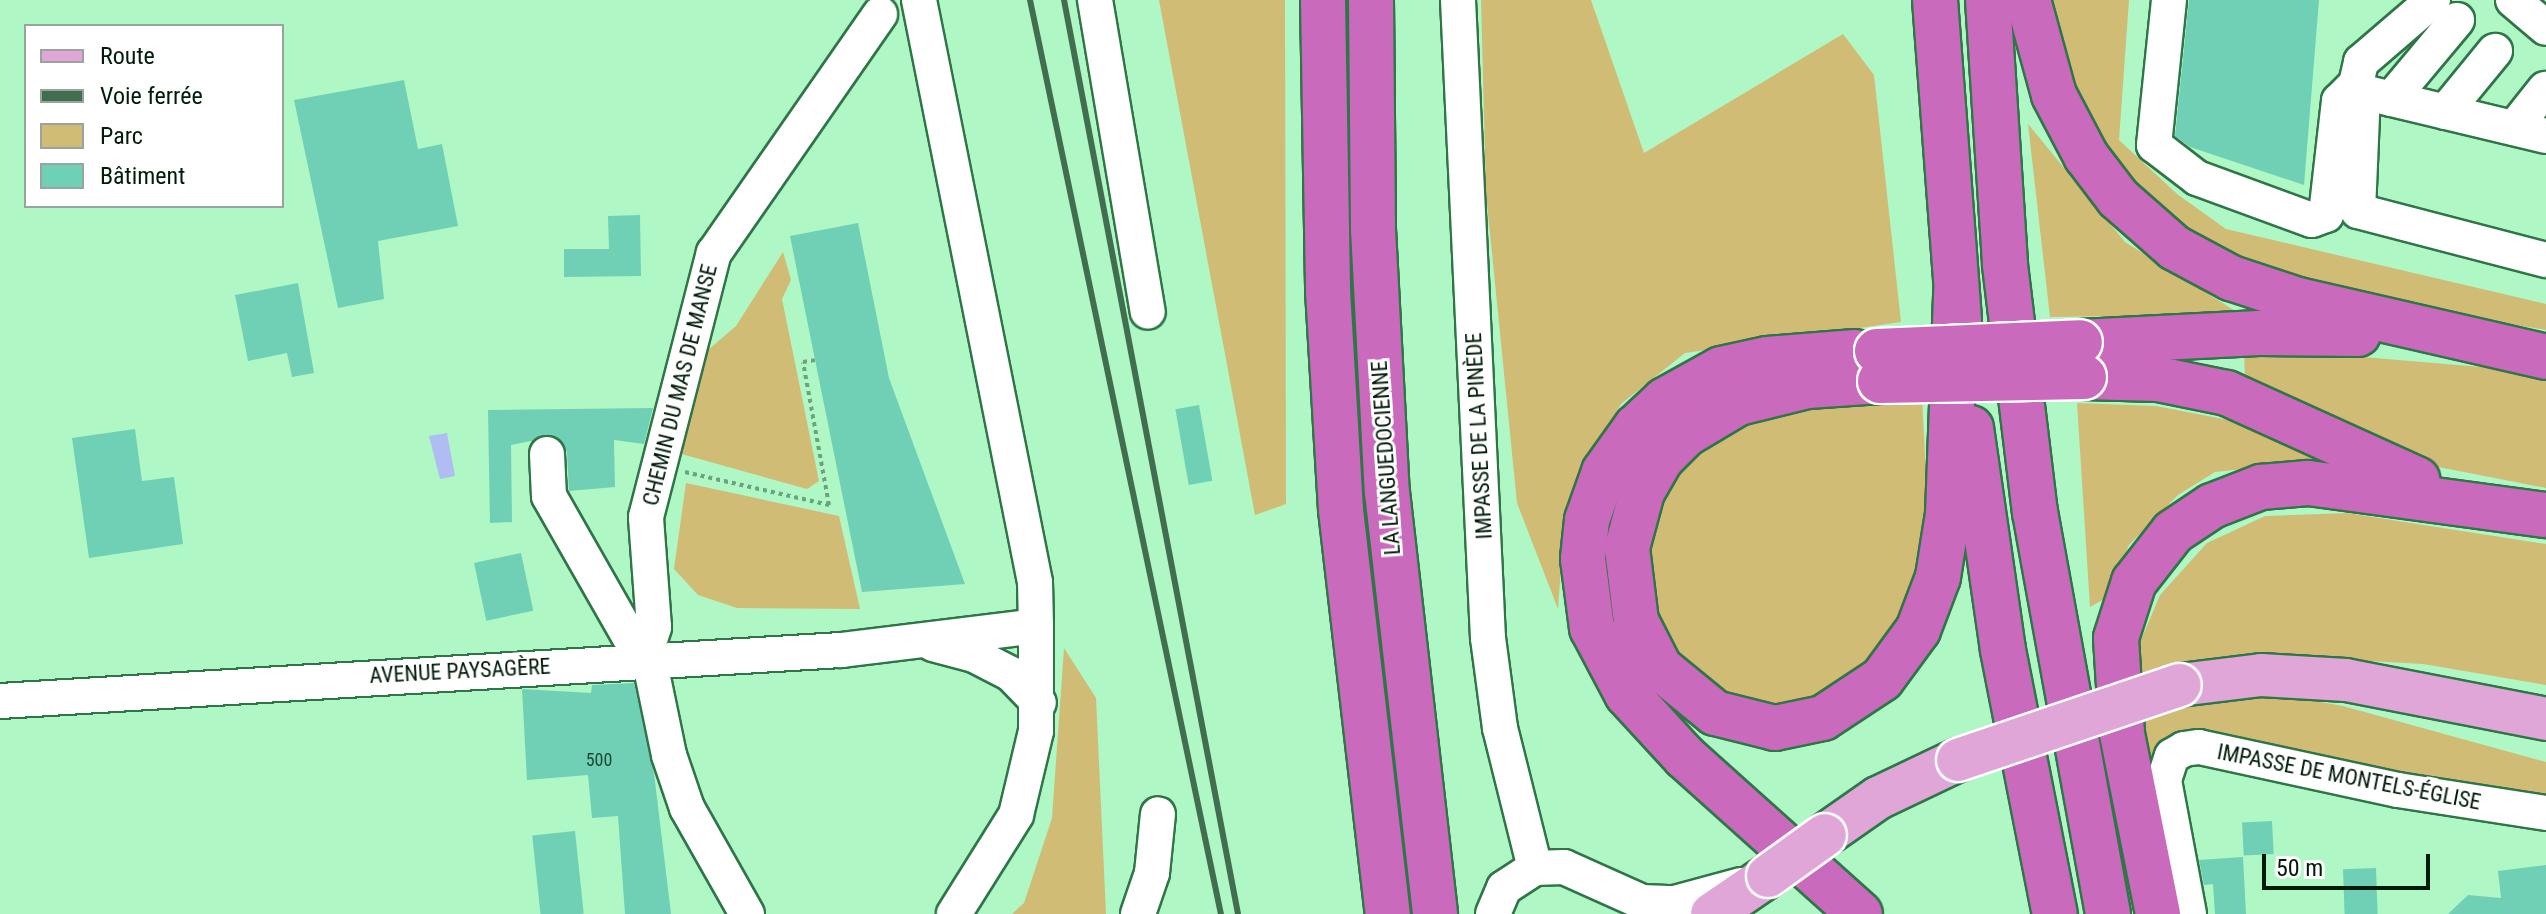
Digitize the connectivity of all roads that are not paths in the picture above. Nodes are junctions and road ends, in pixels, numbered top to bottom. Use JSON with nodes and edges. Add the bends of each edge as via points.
{"nodes":[{"id":1,"x":919,"y":0,"type":"edge"},
{"id":2,"x":1095,"y":0,"type":"edge"},
{"id":3,"x":1323,"y":0,"type":"edge"},
{"id":4,"x":1371,"y":0,"type":"edge"},
{"id":5,"x":1458,"y":0,"type":"edge"},
{"id":6,"x":1935,"y":0,"type":"edge"},
{"id":7,"x":1988,"y":0,"type":"edge"},
{"id":8,"x":2028,"y":0,"type":"edge"},
{"id":9,"x":2169,"y":0,"type":"edge"},
{"id":10,"x":2513,"y":0,"type":"edge"},
{"id":11,"x":2445,"y":10,"type":"edge"},
{"id":12,"x":880,"y":14,"type":"dead end"},
{"id":13,"x":2546,"y":28,"type":"edge"},
{"id":14,"x":2495,"y":51,"type":"dead end"},
{"id":15,"x":2545,"y":89,"type":"edge"},
{"id":16,"x":2370,"y":92,"type":"junction"},
{"id":17,"x":2445,"y":112,"type":"junction"},
{"id":18,"x":2530,"y":132,"type":"edge"},
{"id":19,"x":2546,"y":260,"type":"edge"},
{"id":20,"x":1956,"y":292,"type":"junction"},
{"id":21,"x":1148,"y":312,"type":"dead end"},
{"id":22,"x":2461,"y":338,"type":"junction"},
{"id":23,"x":2546,"y":357,"type":"edge"},
{"id":24,"x":2082,"y":360,"type":"junction"},
{"id":25,"x":1879,"y":366,"type":"junction"},
{"id":26,"x":547,"y":454,"type":"dead end"},
{"id":27,"x":2493,"y":507,"type":"junction"},
{"id":28,"x":2546,"y":515,"type":"edge"},
{"id":29,"x":1036,"y":626,"type":"junction"},
{"id":30,"x":921,"y":641,"type":"junction"},
{"id":31,"x":648,"y":656,"type":"junction"},
{"id":32,"x":2311,"y":679,"type":"junction"},
{"id":33,"x":0,"y":701,"type":"edge"},
{"id":34,"x":1039,"y":703,"type":"junction"},
{"id":35,"x":2546,"y":719,"type":"edge"},
{"id":36,"x":2546,"y":745,"type":"edge"},
{"id":37,"x":2546,"y":813,"type":"edge"},
{"id":38,"x":1158,"y":814,"type":"dead end"},
{"id":39,"x":1535,"y":868,"type":"junction"},
{"id":40,"x":1768,"y":876,"type":"junction"},
{"id":41,"x":747,"y":914,"type":"edge"},
{"id":42,"x":954,"y":914,"type":"edge"},
{"id":43,"x":1138,"y":914,"type":"edge"},
{"id":44,"x":1388,"y":914,"type":"edge"},
{"id":45,"x":1435,"y":914,"type":"edge"},
{"id":46,"x":1493,"y":914,"type":"edge"},
{"id":47,"x":1712,"y":914,"type":"edge"},
{"id":48,"x":1740,"y":914,"type":"edge"},
{"id":49,"x":1860,"y":914,"type":"edge"},
{"id":50,"x":2055,"y":914,"type":"edge"},
{"id":51,"x":2108,"y":914,"type":"edge"},
{"id":52,"x":2158,"y":914,"type":"edge"},
{"id":53,"x":2189,"y":914,"type":"edge"}],
"edges":[{"from":1,"to":29,"type":"street","via":[[1035,582]]},
{"from":2,"to":21,"type":"street"},
{"from":3,"to":44,"type":"highway","via":[[1326,247],[1341,510]]},
{"from":4,"to":45,"type":"highway","name":"LA LANGUEDOCIENNE","via":[[1374,243],[1387,492]]},
{"from":5,"to":39,"type":"street","name":"IMPASSE DE LA PINÈDE","via":[[1488,638],[1500,728]]},
{"from":6,"to":20,"type":"highway"},
{"from":7,"to":51,"type":"highway","via":[[2005,265],[2033,496]]},
{"from":8,"to":22,"type":"highway","via":[[2046,72],[2064,116],[2109,186],[2157,235],[2193,259],[2250,285]]},
{"from":9,"to":16,"type":"street","via":[[2154,145],[2197,178],[2312,220],[2326,215],[2339,101]]},
{"from":10,"to":13,"type":"street"},
{"from":11,"to":16,"type":"street"},
{"from":11,"to":16,"type":"street","via":[[2361,62]]},
{"from":12,"to":31,"type":"street","name":"CHEMIN DU MAS DE MANSE","via":[[714,253],[649,503],[654,627]]},
{"from":14,"to":17,"type":"street"},
{"from":15,"to":18,"type":"street"},
{"from":16,"to":17,"type":"street"},
{"from":16,"to":19,"type":"street","via":[[2358,211]]},
{"from":17,"to":18,"type":"street"},
{"from":20,"to":25,"type":"highway","via":[[1948,514],[1938,577],[1918,630],[1882,679],[1823,718],[1775,728],[1715,713],[1660,668],[1636,621],[1627,548],[1642,492],[1661,459],[1686,434],[1738,403]]},
{"from":20,"to":50,"type":"highway","via":[[2003,650]]},
{"from":22,"to":23,"type":"highway"},
{"from":22,"to":24,"type":"highway","via":[[2272,332]]},
{"from":24,"to":25,"type":"highway","bridge":true},
{"from":24,"to":27,"type":"highway","via":[[2227,393],[2380,466]]},
{"from":25,"to":49,"type":"highway","via":[[1743,364],[1704,376],[1672,395],[1636,427],[1604,472],[1587,520],[1583,559],[1592,628],[1627,694],[1685,757]]},
{"from":26,"to":31,"type":"street","via":[[549,496],[629,636]]},
{"from":27,"to":28,"type":"highway"},
{"from":27,"to":52,"type":"highway","via":[[2348,486],[2261,487],[2212,506],[2173,532],[2134,582],[2116,638],[2122,734]]},
{"from":29,"to":30,"type":"street","name":"AVENUE PAYSAGÈRE"},
{"from":29,"to":34,"type":"street"},
{"from":30,"to":31,"type":"street","name":"AVENUE PAYSAGÈRE"},
{"from":30,"to":34,"type":"street","name":"AVENUE PAYSAGÈRE","via":[[974,655],[1011,674]]},
{"from":31,"to":33,"type":"street","name":"AVENUE PAYSAGÈRE"},
{"from":31,"to":41,"type":"street","via":[[669,755],[687,808]]},
{"from":32,"to":35,"type":"main road","via":[[2384,686]]},
{"from":32,"to":36,"type":"main road"},
{"from":32,"to":40,"type":"main road","bridge":true,"via":[[2261,675],[2180,685],[1958,760],[1878,798]]},
{"from":34,"to":42,"type":"street","via":[[1016,815]]},
{"from":37,"to":53,"type":"street","name":"IMPASSE DE MONTELS-ÉGLISE","via":[[2398,790],[2199,747],[2184,749],[2172,756],[2164,780]]},
{"from":38,"to":43,"type":"street","via":[[1152,873]]},
{"from":39,"to":40,"type":"street","via":[[1564,867],[1629,898],[1675,903]]},
{"from":39,"to":46,"type":"street","via":[[1504,888]]},
{"from":40,"to":47,"type":"main road"},
{"from":40,"to":48,"type":"street"}]}
